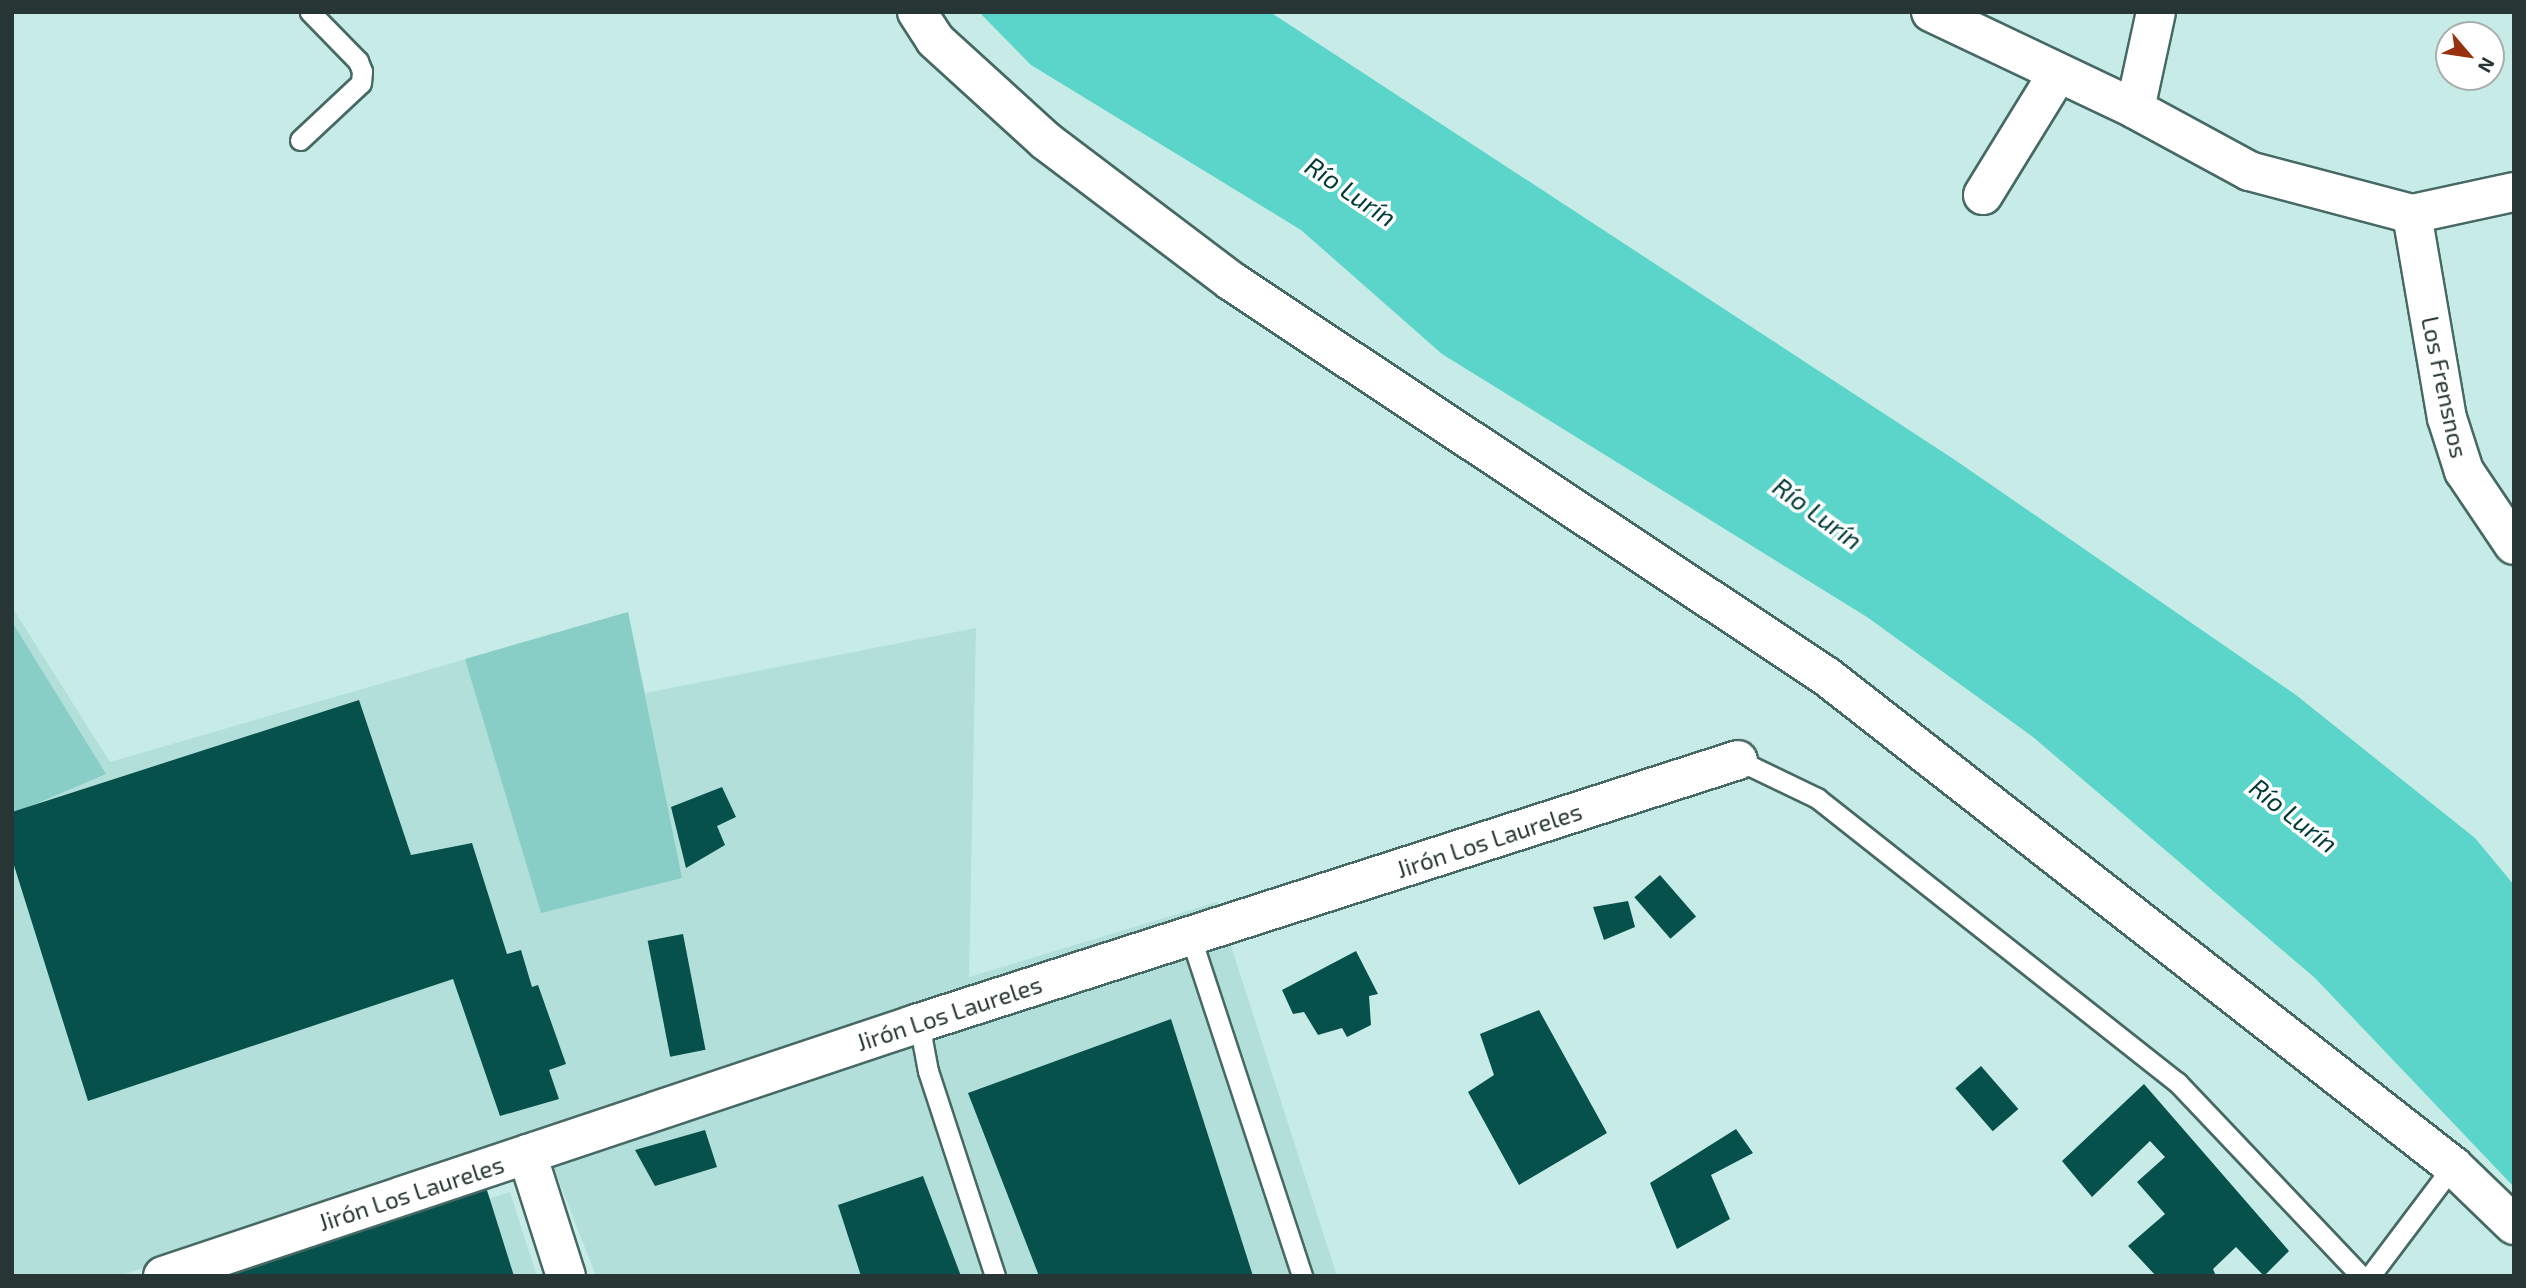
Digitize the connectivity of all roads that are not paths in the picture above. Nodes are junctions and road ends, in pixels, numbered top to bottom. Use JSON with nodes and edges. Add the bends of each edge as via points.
{"nodes":[{"id":1,"x":310,"y":12,"type":"edge"},
{"id":2,"x":917,"y":12,"type":"edge"},
{"id":3,"x":1931,"y":12,"type":"edge"},
{"id":4,"x":2156,"y":12,"type":"edge"},
{"id":5,"x":2058,"y":73,"type":"junction"},
{"id":6,"x":2135,"y":109,"type":"junction"},
{"id":7,"x":300,"y":140,"type":"dead end"},
{"id":8,"x":2514,"y":192,"type":"edge"},
{"id":9,"x":1983,"y":195,"type":"dead end"},
{"id":10,"x":2412,"y":214,"type":"junction"},
{"id":11,"x":2514,"y":545,"type":"edge"},
{"id":12,"x":1738,"y":760,"type":"joint"},
{"id":13,"x":1190,"y":935,"type":"junction"},
{"id":14,"x":919,"y":1023,"type":"junction"},
{"id":15,"x":527,"y":1154,"type":"junction"},
{"id":16,"x":2453,"y":1166,"type":"junction"},
{"id":17,"x":2514,"y":1225,"type":"edge"},
{"id":18,"x":163,"y":1276,"type":"edge"},
{"id":19,"x":566,"y":1276,"type":"edge"},
{"id":20,"x":995,"y":1276,"type":"edge"},
{"id":21,"x":1302,"y":1276,"type":"edge"},
{"id":22,"x":2361,"y":1276,"type":"edge"},
{"id":23,"x":2370,"y":1276,"type":"edge"}],
"edges":[{"from":1,"to":7,"type":"lane","via":[[358,61],[362,71],[361,83]]},
{"from":2,"to":16,"type":"street","via":[[935,40],[1046,141],[1188,248],[1516,473],[1826,676]]},
{"from":3,"to":5,"type":"street"},
{"from":4,"to":6,"type":"street"},
{"from":5,"to":6,"type":"street"},
{"from":5,"to":9,"type":"street"},
{"from":6,"to":10,"type":"street","via":[[2249,171]]},
{"from":8,"to":10,"type":"street"},
{"from":10,"to":11,"type":"street","name":"Los Frensnos","via":[[2447,418],[2464,471]]},
{"from":12,"to":13,"type":"street","name":"Jirón Los Laureles"},
{"from":12,"to":22,"type":"lane","via":[[1817,798],[2177,1082]]},
{"from":13,"to":14,"type":"street","name":"Jirón Los Laureles"},
{"from":13,"to":21,"type":"lane"},
{"from":14,"to":15,"type":"street","name":"Jirón Los Laureles"},
{"from":14,"to":20,"type":"lane","via":[[928,1071]]},
{"from":15,"to":18,"type":"street","name":"Jirón Los Laureles"},
{"from":15,"to":19,"type":"street"},
{"from":16,"to":17,"type":"street"},
{"from":16,"to":23,"type":"lane"}]}
